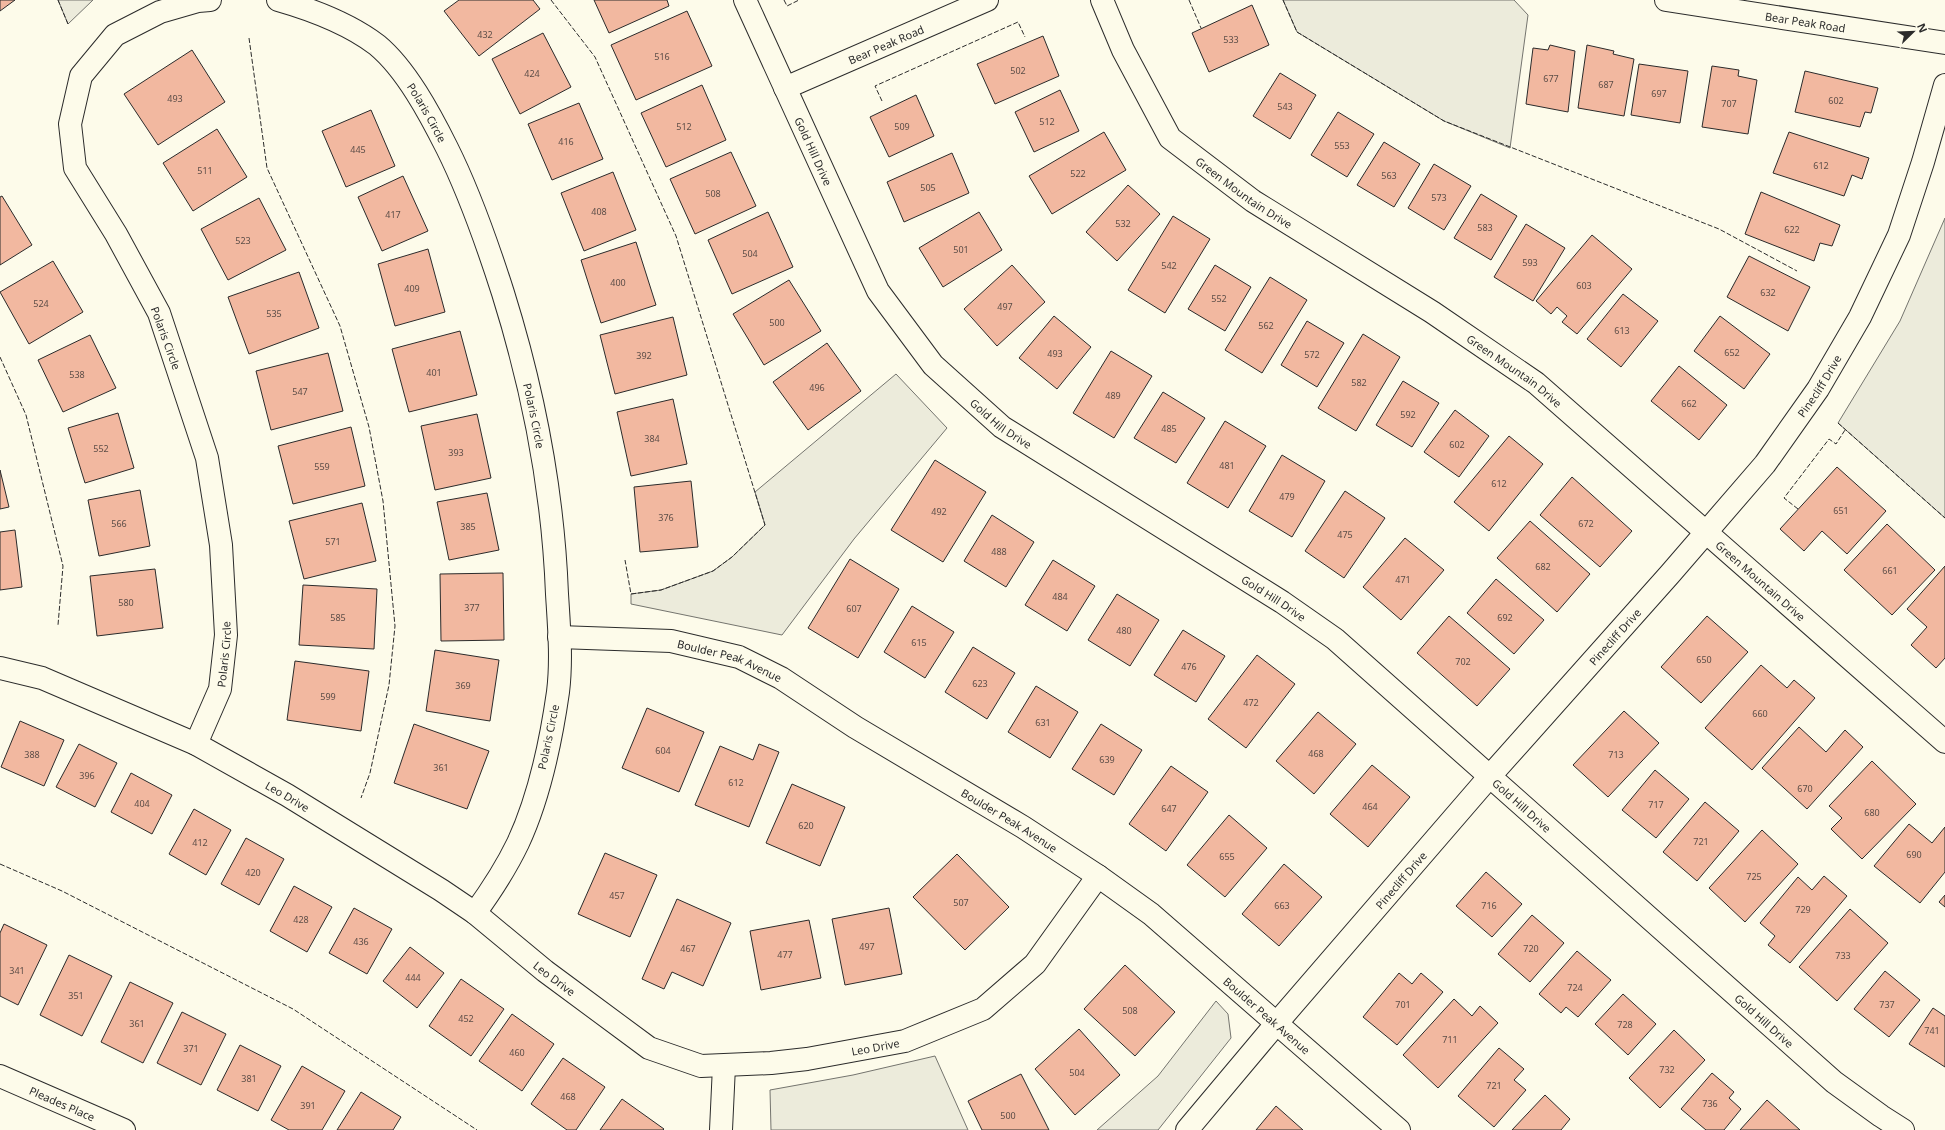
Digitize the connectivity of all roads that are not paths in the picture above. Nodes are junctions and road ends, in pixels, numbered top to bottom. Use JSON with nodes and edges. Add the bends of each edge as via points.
{"nodes":[{"id":1,"x":210,"y":0,"type":"edge"},
{"id":2,"x":278,"y":0,"type":"edge"},
{"id":3,"x":746,"y":0,"type":"edge"},
{"id":4,"x":987,"y":0,"type":"edge"},
{"id":5,"x":1102,"y":0,"type":"edge"},
{"id":6,"x":1666,"y":0,"type":"edge"},
{"id":7,"x":1945,"y":43,"type":"edge"},
{"id":8,"x":1945,"y":85,"type":"edge"},
{"id":9,"x":785,"y":88,"type":"junction"},
{"id":10,"x":1706,"y":533,"type":"junction"},
{"id":11,"x":559,"y":637,"type":"junction"},
{"id":12,"x":0,"y":668,"type":"edge"},
{"id":13,"x":1945,"y":742,"type":"edge"},
{"id":14,"x":196,"y":744,"type":"junction"},
{"id":15,"x":1490,"y":776,"type":"junction"},
{"id":16,"x":1098,"y":876,"type":"junction"},
{"id":17,"x":475,"y":913,"type":"junction"},
{"id":18,"x":1276,"y":1024,"type":"junction"},
{"id":19,"x":724,"y":1066,"type":"junction"},
{"id":20,"x":0,"y":1076,"type":"edge"},
{"id":21,"x":124,"y":1130,"type":"edge"},
{"id":22,"x":721,"y":1130,"type":"edge"},
{"id":23,"x":1187,"y":1130,"type":"edge"},
{"id":24,"x":1398,"y":1130,"type":"edge"},
{"id":25,"x":1903,"y":1130,"type":"edge"}],
"edges":[{"from":1,"to":14,"type":"street","name":"Polaris Circle","via":[[160,12],[115,35],[81,76],[70,124],[75,168],[116,234],[159,313],[207,458],[221,545],[226,635],[220,689]]},
{"from":2,"to":11,"type":"street","name":"Polaris Circle","via":[[312,10],[346,26],[377,46],[405,77],[429,113],[464,182],[521,350],[543,448],[555,542]]},
{"from":3,"to":9,"type":"street","name":"Gold Hill Drive"},
{"from":4,"to":9,"type":"street","name":"Bear Peak Road"},
{"from":5,"to":10,"type":"street","name":"Green Mountain Drive","via":[[1123,50],[1170,138],[1253,201],[1432,312],[1536,383]]},
{"from":6,"to":7,"type":"street","name":"Bear Peak Road"},
{"from":8,"to":10,"type":"street","name":"Pinecliff Drive","via":[[1924,162],[1899,235],[1860,317],[1818,389],[1765,464]]},
{"from":9,"to":15,"type":"street","name":"Gold Hill Drive","via":[[878,291],[933,365],[1002,427],[1336,639]]},
{"from":10,"to":13,"type":"street","name":"Green Mountain Drive"},
{"from":10,"to":15,"type":"street","name":"Pinecliff Drive"},
{"from":11,"to":16,"type":"street","name":"Boulder Peak Avenue","via":[[671,641],[740,657],[781,678],[855,727],[1023,827]]},
{"from":11,"to":17,"type":"street","name":"Polaris Circle","via":[[558,690],[536,794],[518,842],[492,890]]},
{"from":12,"to":14,"type":"street","name":"Leo Drive","via":[[42,678]]},
{"from":14,"to":17,"type":"street","name":"Leo Drive","via":[[287,795]]},
{"from":15,"to":18,"type":"street","name":"Pinecliff Drive"},
{"from":15,"to":25,"type":"street","name":"Gold Hill Drive","via":[[1834,1082]]},
{"from":16,"to":18,"type":"street","name":"Boulder Peak Avenue","via":[[1151,914]]},
{"from":16,"to":19,"type":"street","name":"Leo Drive","via":[[1035,964],[983,1009],[905,1041],[807,1059]]},
{"from":17,"to":19,"type":"street","name":"Leo Drive","via":[[546,971],[649,1048],[701,1066]]},
{"from":18,"to":23,"type":"street","name":"Pinecliff Drive"},
{"from":18,"to":24,"type":"street","name":"Boulder Peak Avenue"},
{"from":19,"to":22,"type":"street"},
{"from":20,"to":21,"type":"street","name":"Pleades Place"}]}
